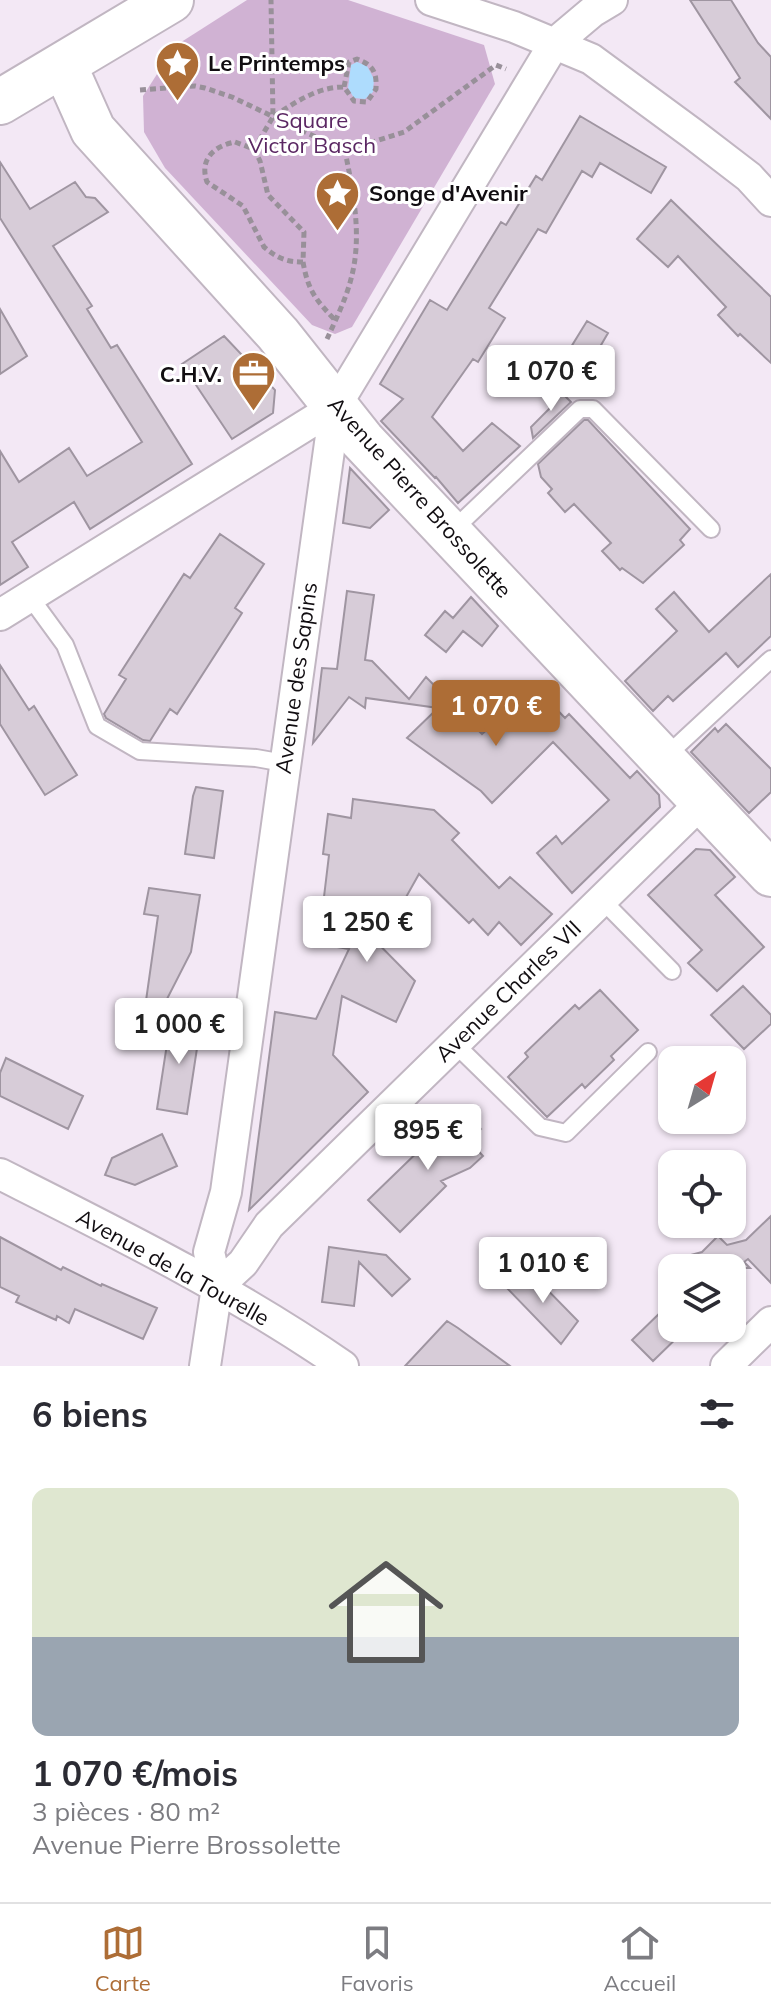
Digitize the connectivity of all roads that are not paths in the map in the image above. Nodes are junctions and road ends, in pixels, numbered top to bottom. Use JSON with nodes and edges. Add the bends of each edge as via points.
{"nodes":[{"id":1,"x":171,"y":0,"type":"edge"},
{"id":2,"x":431,"y":0,"type":"edge"},
{"id":3,"x":612,"y":0,"type":"edge"},
{"id":4,"x":554,"y":44,"type":"junction"},
{"id":5,"x":64,"y":65,"type":"junction"},
{"id":6,"x":0,"y":102,"type":"edge"},
{"id":7,"x":771,"y":201,"type":"edge"},
{"id":8,"x":335,"y":407,"type":"junction"},
{"id":9,"x":711,"y":529,"type":"dead end"},
{"id":10,"x":449,"y":533,"type":"junction"},
{"id":11,"x":30,"y":597,"type":"junction"},
{"id":12,"x":0,"y":615,"type":"edge"},
{"id":13,"x":771,"y":659,"type":"edge"},
{"id":14,"x":663,"y":759,"type":"junction"},
{"id":15,"x":284,"y":763,"type":"junction"},
{"id":16,"x":703,"y":801,"type":"junction"},
{"id":17,"x":771,"y":874,"type":"edge"},
{"id":18,"x":602,"y":900,"type":"junction"},
{"id":19,"x":672,"y":971,"type":"dead end"},
{"id":20,"x":454,"y":1043,"type":"junction"},
{"id":21,"x":648,"y":1052,"type":"dead end"},
{"id":22,"x":0,"y":1174,"type":"edge"},
{"id":23,"x":220,"y":1213,"type":"junction"},
{"id":24,"x":269,"y":1225,"type":"junction"},
{"id":25,"x":217,"y":1287,"type":"junction"},
{"id":26,"x":771,"y":1322,"type":"edge"},
{"id":27,"x":205,"y":1366,"type":"edge"},
{"id":28,"x":343,"y":1366,"type":"edge"},
{"id":29,"x":726,"y":1366,"type":"edge"}],
"edges":[{"from":1,"to":5,"type":"street"},
{"from":2,"to":4,"type":"street"},
{"from":3,"to":4,"type":"street","name":"Avenue des Sapins"},
{"from":4,"to":7,"type":"street","via":[[591,59],[749,177]]},
{"from":4,"to":8,"type":"street","name":"Avenue des Sapins"},
{"from":5,"to":6,"type":"street"},
{"from":5,"to":8,"type":"street","name":"Avenue Pierre Brossolette","via":[[93,130],[243,293]]},
{"from":8,"to":10,"type":"street","name":"Avenue Pierre Brossolette"},
{"from":8,"to":11,"type":"street"},
{"from":8,"to":15,"type":"street","name":"Avenue des Sapins"},
{"from":9,"to":10,"type":"lane","via":[[593,409],[580,409]]},
{"from":10,"to":14,"type":"street","name":"Avenue Pierre Brossolette"},
{"from":11,"to":12,"type":"street"},
{"from":11,"to":15,"type":"lane","via":[[65,645],[97,726],[140,751]]},
{"from":13,"to":14,"type":"lane"},
{"from":14,"to":16,"type":"street","name":"Avenue Pierre Brossolette"},
{"from":15,"to":23,"type":"street","name":"Avenue des Sapins"},
{"from":16,"to":17,"type":"street","name":"Avenue Pierre Brossolette"},
{"from":16,"to":18,"type":"street","name":"Avenue Charles VII"},
{"from":18,"to":19,"type":"lane"},
{"from":18,"to":20,"type":"street","name":"Avenue Charles VII"},
{"from":20,"to":21,"type":"lane","via":[[540,1127],[566,1133]]},
{"from":20,"to":24,"type":"street","name":"Avenue Charles VII"},
{"from":22,"to":25,"type":"street","name":"Avenue de la Tourelle"},
{"from":23,"to":24,"type":"street"},
{"from":23,"to":25,"type":"street","name":"Avenue des Sapins","via":[[209,1252]]},
{"from":24,"to":25,"type":"street","name":"Avenue Charles VII","via":[[243,1263]]},
{"from":25,"to":27,"type":"street","name":"Avenue des Sapins"},
{"from":25,"to":28,"type":"street","name":"Avenue de la Tourelle"},
{"from":26,"to":29,"type":"street"}]}
